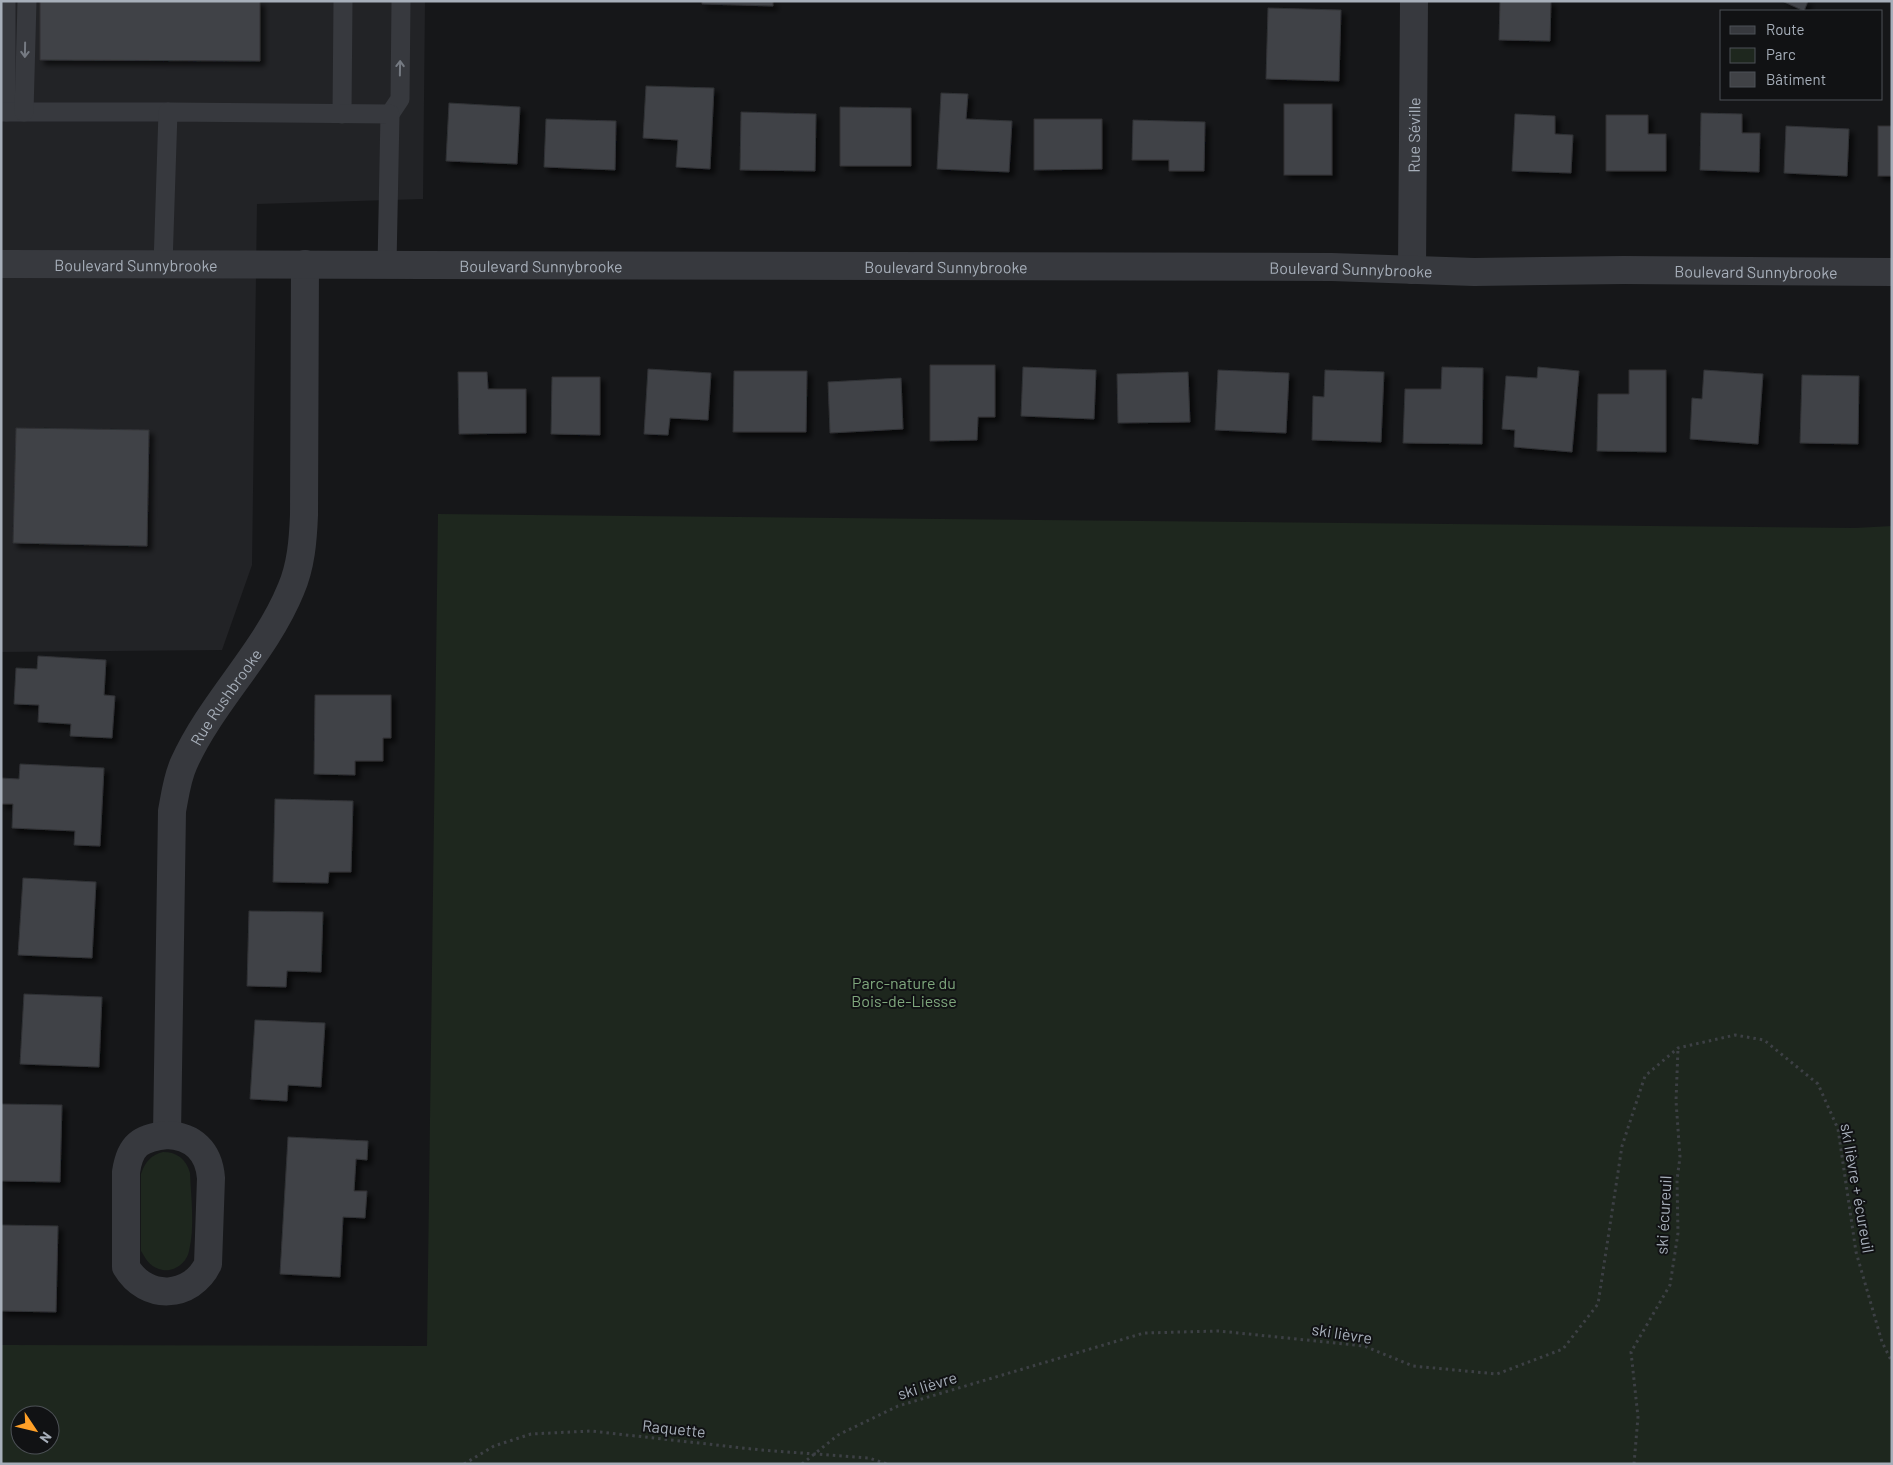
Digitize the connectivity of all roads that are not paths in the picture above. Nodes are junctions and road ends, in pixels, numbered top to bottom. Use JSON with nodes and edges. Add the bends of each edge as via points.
{"nodes":[{"id":1,"x":6,"y":1,"type":"edge"},
{"id":2,"x":27,"y":1,"type":"edge"},
{"id":3,"x":343,"y":1,"type":"edge"},
{"id":4,"x":401,"y":1,"type":"edge"},
{"id":5,"x":1414,"y":1,"type":"edge"},
{"id":6,"x":10,"y":112,"type":"edge"},
{"id":7,"x":168,"y":112,"type":"junction"},
{"id":8,"x":342,"y":114,"type":"junction"},
{"id":9,"x":390,"y":114,"type":"junction"},
{"id":10,"x":1,"y":264,"type":"edge"},
{"id":11,"x":305,"y":264,"type":"junction"},
{"id":12,"x":163,"y":265,"type":"junction"},
{"id":13,"x":387,"y":265,"type":"junction"},
{"id":14,"x":1412,"y":270,"type":"junction"},
{"id":15,"x":1892,"y":272,"type":"edge"},
{"id":16,"x":167,"y":1134,"type":"junction"}],
"edges":[{"from":1,"to":6,"type":"lane"},
{"from":2,"to":6,"type":"lane","one_way":true},
{"from":3,"to":8,"type":"lane"},
{"from":9,"to":4,"type":"lane","one_way":true,"via":[[400,99]]},
{"from":5,"to":14,"type":"street","name":"Rue Séville"},
{"from":6,"to":7,"type":"lane"},
{"from":7,"to":8,"type":"lane"},
{"from":7,"to":12,"type":"lane"},
{"from":8,"to":9,"type":"lane"},
{"from":9,"to":13,"type":"lane"},
{"from":10,"to":12,"type":"street","name":"Boulevard Sunnybrooke"},
{"from":11,"to":12,"type":"street","name":"Boulevard Sunnybrooke"},
{"from":11,"to":13,"type":"street","name":"Boulevard Sunnybrooke"},
{"from":11,"to":16,"type":"street","name":"Rue Rushbrooke","via":[[304,515],[298,566],[292,588],[269,633],[218,706],[183,765],[172,811]]},
{"from":13,"to":14,"type":"street","name":"Boulevard Sunnybrooke"},
{"from":14,"to":15,"type":"street","name":"Boulevard Sunnybrooke"},
{"from":16,"to":16,"type":"street","via":[[139,1142],[128,1159],[126,1267],[141,1285],[177,1291],[195,1282],[208,1264],[211,1178],[210,1167],[200,1148],[183,1136]]}]}
